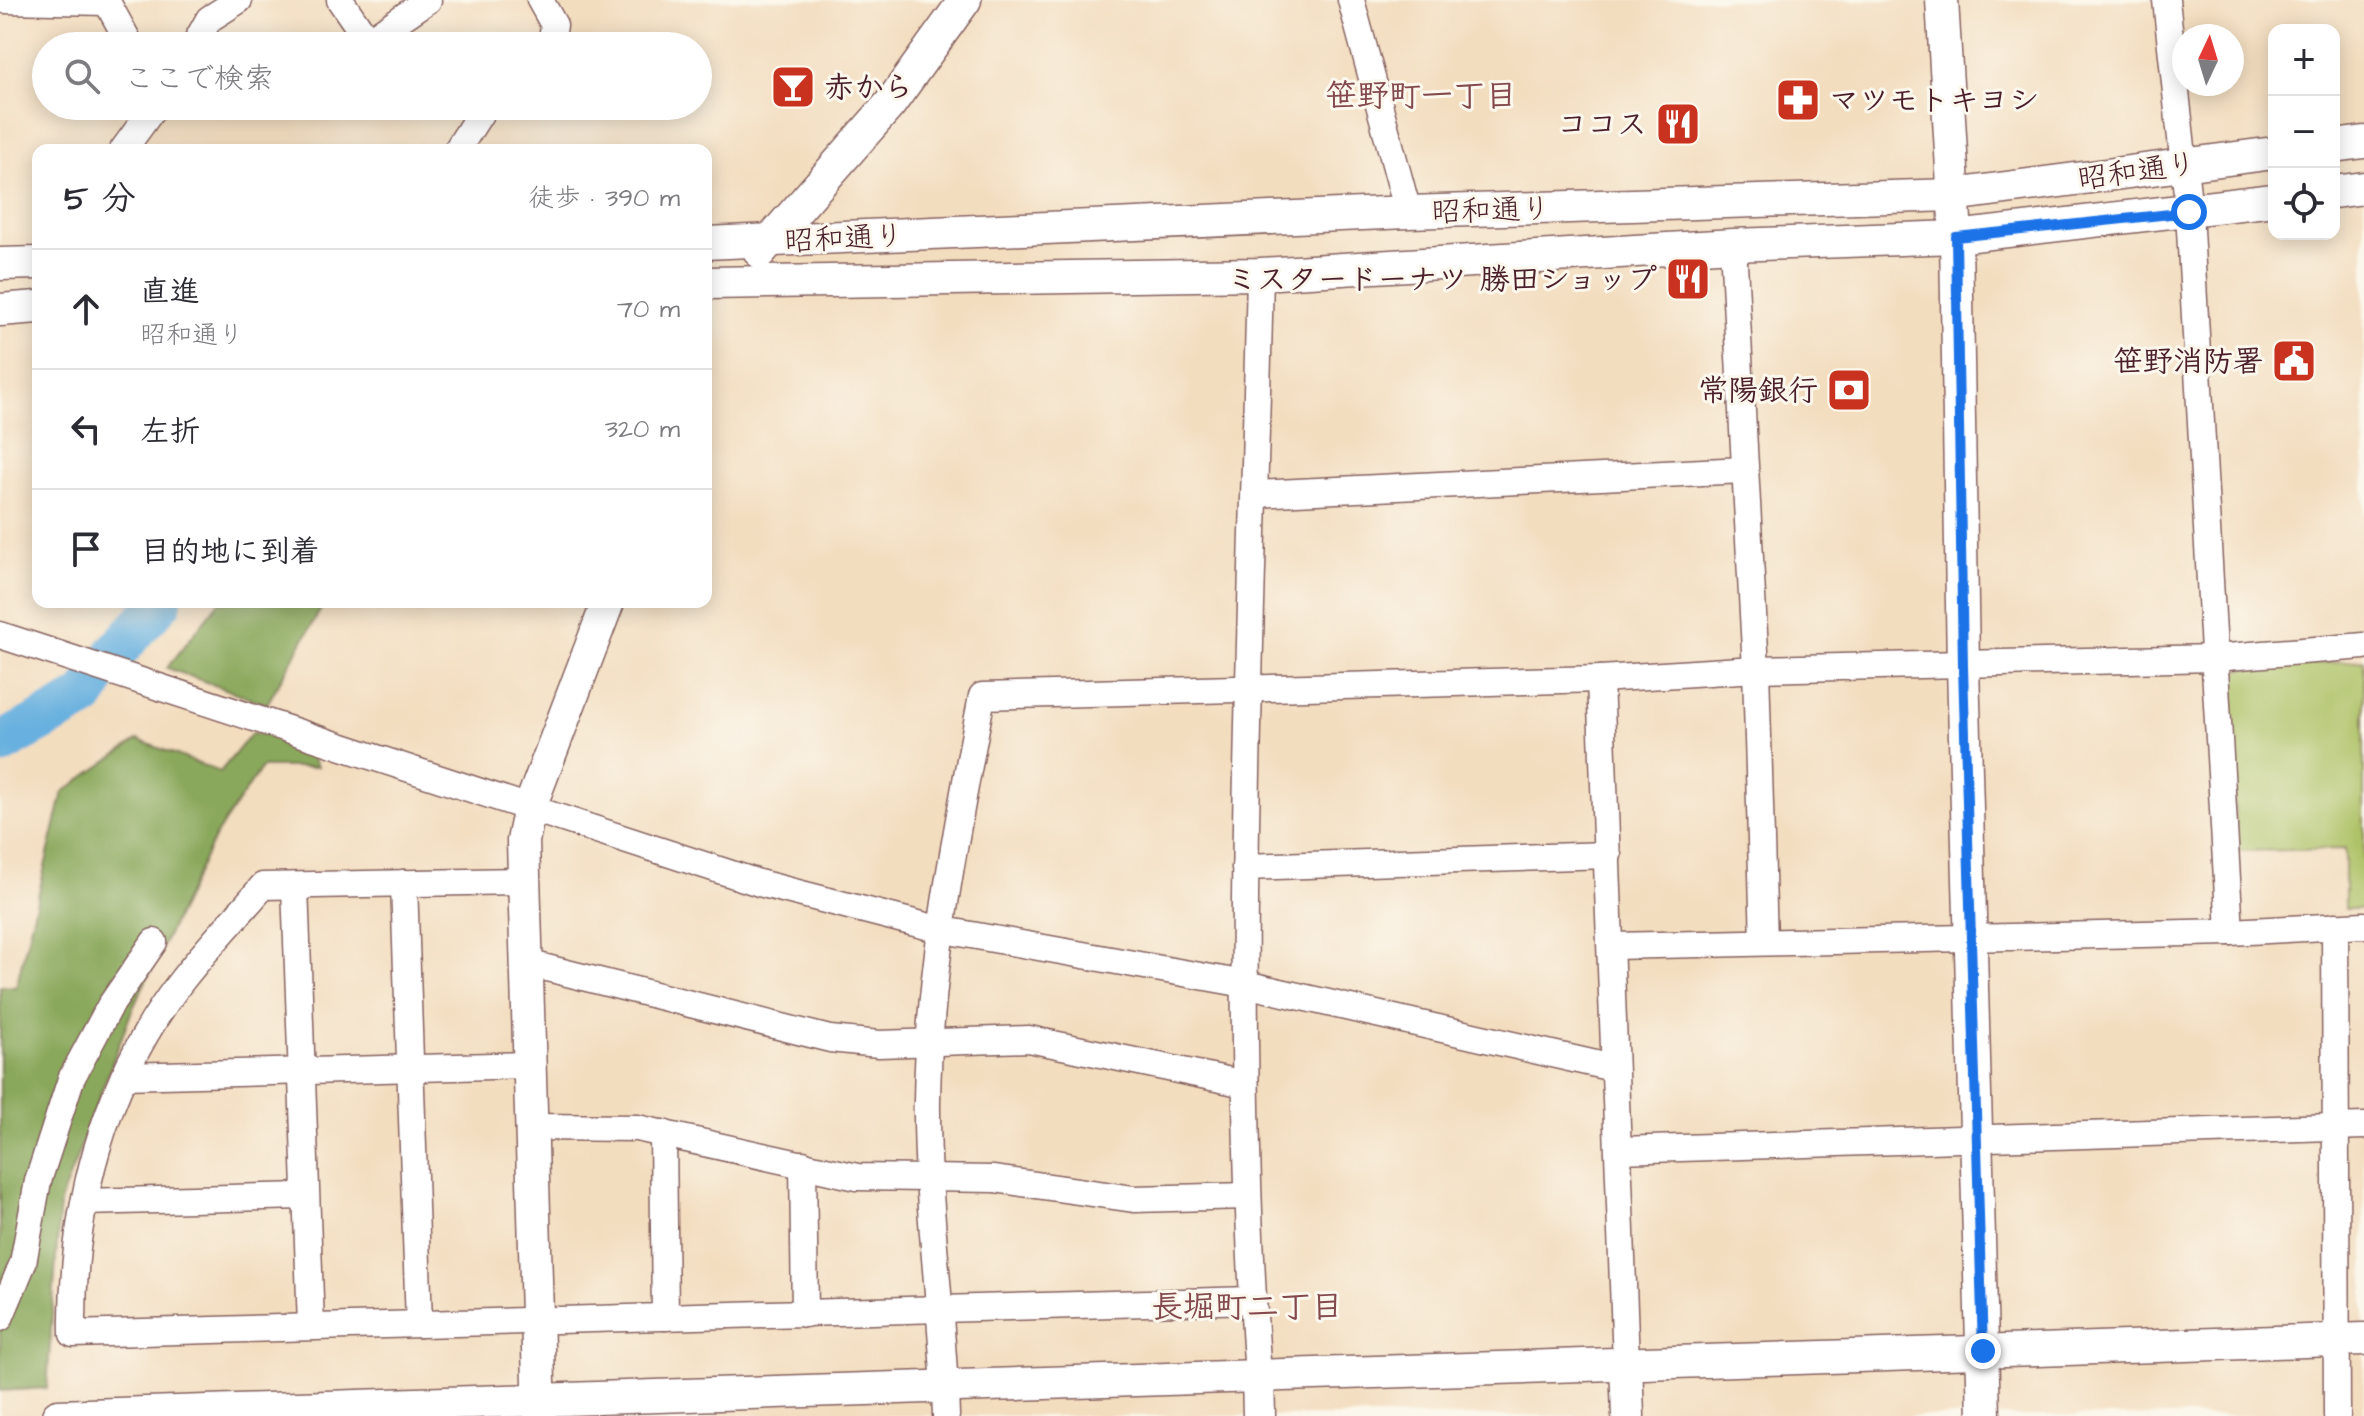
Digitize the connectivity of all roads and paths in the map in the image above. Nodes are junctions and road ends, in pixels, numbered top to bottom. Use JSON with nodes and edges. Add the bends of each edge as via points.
{"nodes":[{"id":1,"x":4,"y":0,"type":"edge"},
{"id":2,"x":239,"y":0,"type":"edge"},
{"id":3,"x":340,"y":0,"type":"edge"},
{"id":4,"x":428,"y":0,"type":"edge"},
{"id":5,"x":540,"y":0,"type":"edge"},
{"id":6,"x":965,"y":0,"type":"edge"},
{"id":7,"x":1351,"y":0,"type":"edge"},
{"id":8,"x":1942,"y":0,"type":"edge"},
{"id":9,"x":2166,"y":0,"type":"edge"},
{"id":10,"x":106,"y":1,"type":"edge"},
{"id":11,"x":201,"y":10,"type":"edge"},
{"id":12,"x":123,"y":32,"type":"edge"},
{"id":13,"x":197,"y":32,"type":"edge"},
{"id":14,"x":362,"y":32,"type":"edge"},
{"id":15,"x":381,"y":32,"type":"edge"},
{"id":16,"x":553,"y":32,"type":"edge"},
{"id":17,"x":145,"y":120,"type":"edge"},
{"id":18,"x":476,"y":120,"type":"edge"},
{"id":19,"x":2364,"y":142,"type":"edge"},
{"id":20,"x":127,"y":144,"type":"edge"},
{"id":21,"x":461,"y":144,"type":"edge"},
{"id":22,"x":2340,"y":145,"type":"edge"},
{"id":23,"x":2268,"y":154,"type":"edge"},
{"id":24,"x":2185,"y":165,"type":"junction"},
{"id":25,"x":2364,"y":188,"type":"edge"},
{"id":26,"x":2340,"y":191,"type":"edge"},
{"id":27,"x":1953,"y":195,"type":"junction"},
{"id":28,"x":2268,"y":201,"type":"edge"},
{"id":29,"x":1408,"y":212,"type":"junction"},
{"id":30,"x":2189,"y":212,"type":"junction"},
{"id":31,"x":1956,"y":237,"type":"junction"},
{"id":32,"x":771,"y":241,"type":"junction"},
{"id":33,"x":712,"y":243,"type":"edge"},
{"id":34,"x":1733,"y":245,"type":"junction"},
{"id":35,"x":32,"y":263,"type":"edge"},
{"id":36,"x":0,"y":264,"type":"edge"},
{"id":37,"x":1260,"y":274,"type":"junction"},
{"id":38,"x":713,"y":288,"type":"edge"},
{"id":39,"x":32,"y":307,"type":"edge"},
{"id":40,"x":0,"y":310,"type":"edge"},
{"id":41,"x":1744,"y":470,"type":"junction"},
{"id":42,"x":1255,"y":494,"type":"junction"},
{"id":43,"x":606,"y":608,"type":"edge"},
{"id":44,"x":0,"y":635,"type":"edge"},
{"id":45,"x":2364,"y":646,"type":"edge"},
{"id":46,"x":2214,"y":658,"type":"junction"},
{"id":47,"x":1963,"y":666,"type":"junction"},
{"id":48,"x":1756,"y":669,"type":"junction"},
{"id":49,"x":1600,"y":679,"type":"junction"},
{"id":50,"x":1249,"y":687,"type":"junction"},
{"id":51,"x":530,"y":807,"type":"junction"},
{"id":52,"x":1608,"y":855,"type":"junction"},
{"id":53,"x":1245,"y":867,"type":"junction"},
{"id":54,"x":524,"y":881,"type":"junction"},
{"id":55,"x":404,"y":883,"type":"junction"},
{"id":56,"x":295,"y":886,"type":"junction"},
{"id":57,"x":2364,"y":925,"type":"edge"},
{"id":58,"x":2335,"y":926,"type":"junction"},
{"id":59,"x":938,"y":929,"type":"junction"},
{"id":60,"x":2230,"y":932,"type":"junction"},
{"id":61,"x":1973,"y":939,"type":"junction"},
{"id":62,"x":154,"y":942,"type":"dead end"},
{"id":63,"x":1764,"y":942,"type":"junction"},
{"id":64,"x":1613,"y":946,"type":"junction"},
{"id":65,"x":527,"y":963,"type":"junction"},
{"id":66,"x":1245,"y":984,"type":"junction"},
{"id":67,"x":931,"y":1043,"type":"junction"},
{"id":68,"x":529,"y":1065,"type":"junction"},
{"id":69,"x":410,"y":1068,"type":"junction"},
{"id":70,"x":1613,"y":1068,"type":"junction"},
{"id":71,"x":301,"y":1073,"type":"junction"},
{"id":72,"x":124,"y":1076,"type":"junction"},
{"id":73,"x":1245,"y":1084,"type":"junction"},
{"id":74,"x":2364,"y":1126,"type":"edge"},
{"id":75,"x":532,"y":1127,"type":"junction"},
{"id":76,"x":2335,"y":1127,"type":"junction"},
{"id":77,"x":663,"y":1133,"type":"junction"},
{"id":78,"x":1976,"y":1141,"type":"junction"},
{"id":79,"x":1619,"y":1150,"type":"junction"},
{"id":80,"x":803,"y":1164,"type":"junction"},
{"id":81,"x":928,"y":1178,"type":"junction"},
{"id":82,"x":304,"y":1196,"type":"junction"},
{"id":83,"x":1248,"y":1196,"type":"junction"},
{"id":84,"x":85,"y":1202,"type":"junction"},
{"id":85,"x":1252,"y":1300,"type":"junction"},
{"id":86,"x":938,"y":1311,"type":"junction"},
{"id":87,"x":805,"y":1314,"type":"junction"},
{"id":88,"x":665,"y":1317,"type":"junction"},
{"id":89,"x":0,"y":1318,"type":"edge"},
{"id":90,"x":537,"y":1320,"type":"junction"},
{"id":91,"x":419,"y":1324,"type":"junction"},
{"id":92,"x":311,"y":1326,"type":"junction"},
{"id":93,"x":2351,"y":1339,"type":"edge"},
{"id":94,"x":1983,"y":1351,"type":"junction"},
{"id":95,"x":1626,"y":1363,"type":"junction"},
{"id":96,"x":1258,"y":1375,"type":"junction"},
{"id":97,"x":945,"y":1402,"type":"edge"},
{"id":98,"x":540,"y":1409,"type":"edge"},
{"id":99,"x":58,"y":1416,"type":"edge"},
{"id":100,"x":88,"y":1416,"type":"edge"},
{"id":101,"x":1259,"y":1416,"type":"edge"},
{"id":102,"x":1628,"y":1416,"type":"edge"},
{"id":103,"x":1984,"y":1416,"type":"edge"},
{"id":104,"x":2337,"y":1416,"type":"edge"}],
"edges":[{"from":1,"to":10,"type":"street"},
{"from":2,"to":11,"type":"street"},
{"from":3,"to":14,"type":"street"},
{"from":4,"to":15,"type":"street"},
{"from":5,"to":16,"type":"street"},
{"from":6,"to":32,"type":"street","via":[[890,104]]},
{"from":7,"to":29,"type":"street"},
{"from":8,"to":27,"type":"street"},
{"from":9,"to":24,"type":"street"},
{"from":10,"to":12,"type":"street"},
{"from":11,"to":13,"type":"street"},
{"from":17,"to":20,"type":"street"},
{"from":18,"to":21,"type":"street"},
{"from":19,"to":22,"type":"street"},
{"from":23,"to":24,"type":"street","name":"昭和通り"},
{"from":24,"to":27,"type":"street","name":"昭和通り"},
{"from":24,"to":30,"type":"street"},
{"from":25,"to":26,"type":"street"},
{"from":27,"to":29,"type":"street","name":"昭和通り"},
{"from":27,"to":31,"type":"street"},
{"from":28,"to":30,"type":"street","name":"昭和通り"},
{"from":29,"to":32,"type":"street","name":"昭和通り"},
{"from":30,"to":31,"type":"street","name":"昭和通り"},
{"from":30,"to":46,"type":"street"},
{"from":31,"to":34,"type":"street","name":"昭和通り"},
{"from":31,"to":47,"type":"street"},
{"from":32,"to":33,"type":"street","name":"昭和通り"},
{"from":32,"to":38,"type":"street"},
{"from":34,"to":37,"type":"street","name":"昭和通り"},
{"from":34,"to":41,"type":"street"},
{"from":35,"to":36,"type":"street"},
{"from":37,"to":38,"type":"street","name":"昭和通り"},
{"from":37,"to":42,"type":"street"},
{"from":39,"to":40,"type":"street"},
{"from":41,"to":42,"type":"street"},
{"from":41,"to":48,"type":"street"},
{"from":42,"to":50,"type":"street"},
{"from":43,"to":51,"type":"street"},
{"from":44,"to":51,"type":"street"},
{"from":45,"to":46,"type":"street"},
{"from":46,"to":47,"type":"street"},
{"from":46,"to":60,"type":"street"},
{"from":47,"to":48,"type":"street"},
{"from":47,"to":61,"type":"street"},
{"from":48,"to":49,"type":"street"},
{"from":48,"to":63,"type":"street"},
{"from":49,"to":50,"type":"street"},
{"from":49,"to":52,"type":"street"},
{"from":50,"to":53,"type":"street"},
{"from":50,"to":59,"type":"street","via":[[982,696]]},
{"from":51,"to":54,"type":"street","via":[[523,841]]},
{"from":51,"to":59,"type":"street","via":[[759,883]]},
{"from":52,"to":53,"type":"street"},
{"from":52,"to":64,"type":"street"},
{"from":53,"to":66,"type":"street"},
{"from":54,"to":55,"type":"street"},
{"from":54,"to":65,"type":"street"},
{"from":55,"to":56,"type":"street"},
{"from":55,"to":69,"type":"street"},
{"from":56,"to":71,"type":"street"},
{"from":56,"to":72,"type":"street","via":[[263,886],[178,985]]},
{"from":57,"to":58,"type":"street"},
{"from":58,"to":60,"type":"street"},
{"from":58,"to":76,"type":"street"},
{"from":59,"to":66,"type":"street"},
{"from":59,"to":67,"type":"street"},
{"from":60,"to":61,"type":"street"},
{"from":61,"to":63,"type":"street"},
{"from":61,"to":78,"type":"street"},
{"from":62,"to":89,"type":"street","via":[[110,1006],[71,1079],[38,1181],[23,1263]]},
{"from":63,"to":64,"type":"street"},
{"from":64,"to":70,"type":"street"},
{"from":65,"to":67,"type":"street","via":[[830,1039]]},
{"from":65,"to":68,"type":"street"},
{"from":66,"to":70,"type":"street"},
{"from":66,"to":73,"type":"street"},
{"from":67,"to":73,"type":"street","via":[[1029,1039]]},
{"from":67,"to":81,"type":"street"},
{"from":68,"to":69,"type":"street"},
{"from":68,"to":75,"type":"street"},
{"from":69,"to":71,"type":"street"},
{"from":69,"to":91,"type":"street"},
{"from":70,"to":79,"type":"street"},
{"from":71,"to":72,"type":"street"},
{"from":71,"to":82,"type":"street"},
{"from":72,"to":84,"type":"street","via":[[101,1126]]},
{"from":73,"to":83,"type":"street"},
{"from":74,"to":76,"type":"street"},
{"from":75,"to":77,"type":"street"},
{"from":75,"to":90,"type":"street"},
{"from":76,"to":78,"type":"street"},
{"from":76,"to":93,"type":"street"},
{"from":77,"to":80,"type":"street"},
{"from":77,"to":88,"type":"street"},
{"from":78,"to":79,"type":"street"},
{"from":78,"to":94,"type":"street"},
{"from":79,"to":95,"type":"street"},
{"from":80,"to":81,"type":"street","via":[[857,1177]]},
{"from":80,"to":87,"type":"street"},
{"from":81,"to":83,"type":"street","via":[[994,1179],[1134,1199]]},
{"from":81,"to":86,"type":"street"},
{"from":82,"to":84,"type":"street"},
{"from":82,"to":92,"type":"street"},
{"from":83,"to":85,"type":"street"},
{"from":84,"to":92,"type":"street","via":[[72,1269],[73,1334]]},
{"from":85,"to":86,"type":"street"},
{"from":85,"to":96,"type":"street"},
{"from":86,"to":87,"type":"street"},
{"from":86,"to":97,"type":"street"},
{"from":87,"to":88,"type":"street"},
{"from":88,"to":90,"type":"street"},
{"from":90,"to":91,"type":"street"},
{"from":90,"to":98,"type":"street"},
{"from":91,"to":92,"type":"street"},
{"from":93,"to":94,"type":"street"},
{"from":93,"to":104,"type":"street"},
{"from":94,"to":95,"type":"street"},
{"from":94,"to":103,"type":"street"},
{"from":95,"to":96,"type":"street"},
{"from":95,"to":102,"type":"street"},
{"from":96,"to":97,"type":"street"},
{"from":96,"to":101,"type":"street"},
{"from":97,"to":98,"type":"street"},
{"from":98,"to":100,"type":"street"},
{"from":99,"to":100,"type":"street"}]}
